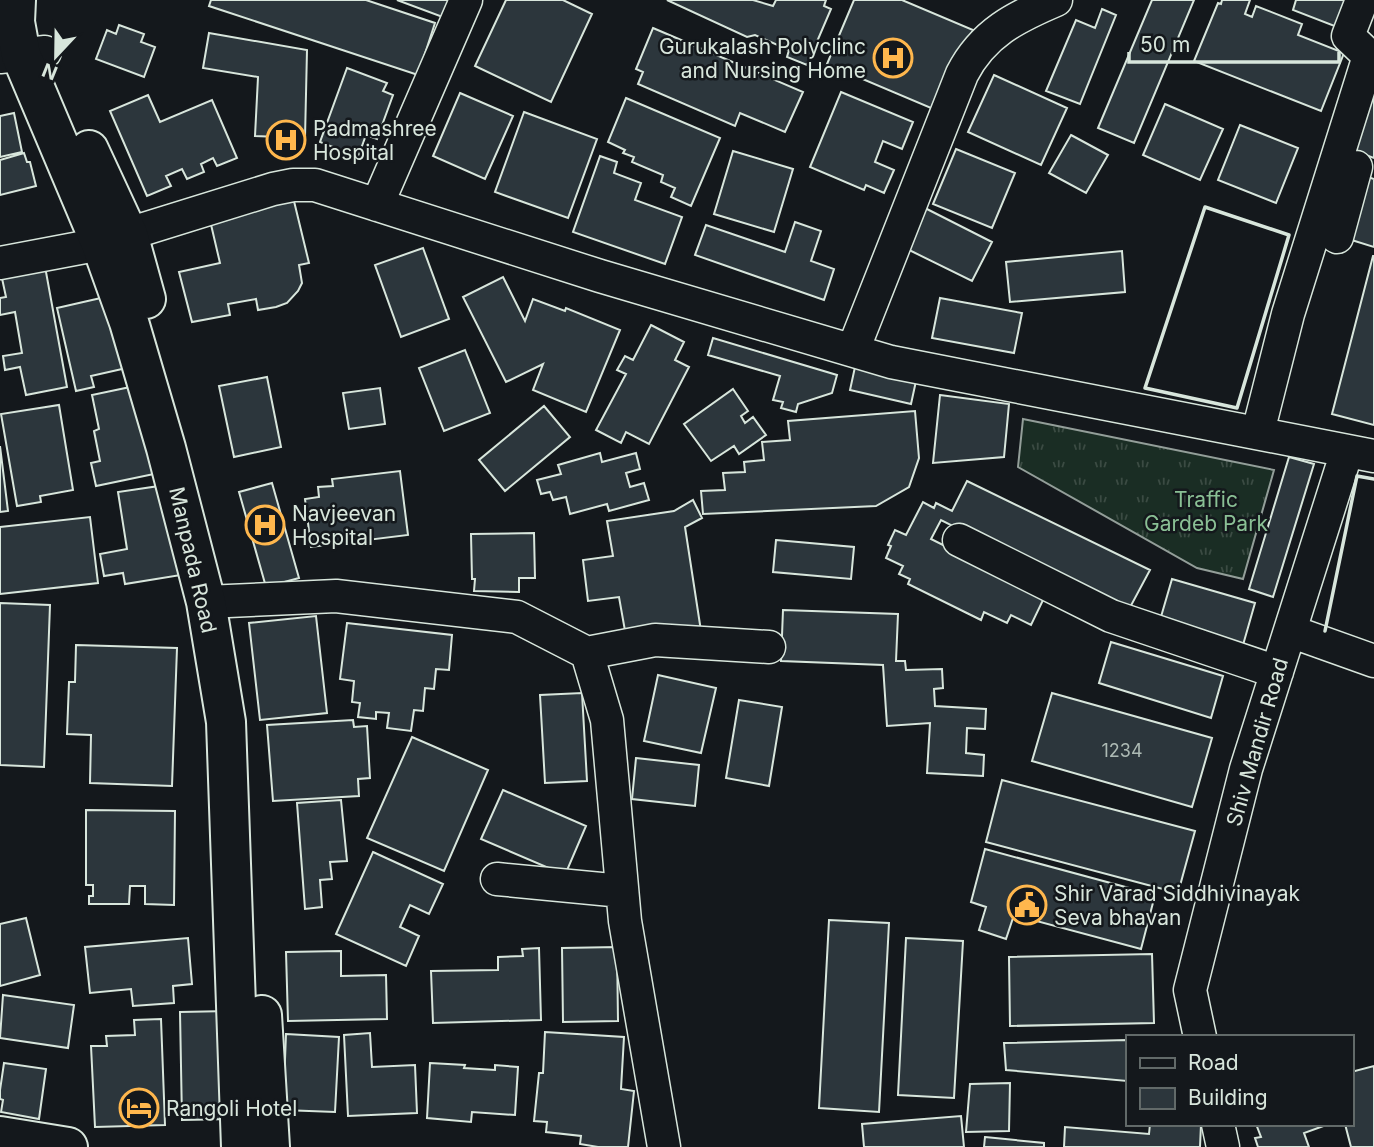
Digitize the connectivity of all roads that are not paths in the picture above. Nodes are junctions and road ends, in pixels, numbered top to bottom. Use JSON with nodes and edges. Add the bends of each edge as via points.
{"nodes":[{"id":1,"x":16,"y":0,"type":"edge"},
{"id":2,"x":40,"y":0,"type":"edge"},
{"id":3,"x":466,"y":0,"type":"edge"},
{"id":4,"x":1056,"y":0,"type":"edge"},
{"id":5,"x":1362,"y":0,"type":"edge"},
{"id":6,"x":22,"y":55,"type":"edge"},
{"id":7,"x":1355,"y":167,"type":"edge"},
{"id":8,"x":377,"y":205,"type":"junction"},
{"id":9,"x":1337,"y":237,"type":"dead end"},
{"id":10,"x":115,"y":239,"type":"junction"},
{"id":11,"x":0,"y":263,"type":"edge"},
{"id":12,"x":853,"y":350,"type":"junction"},
{"id":13,"x":1258,"y":432,"type":"junction"},
{"id":14,"x":1360,"y":454,"type":"edge"},
{"id":15,"x":959,"y":540,"type":"dead end"},
{"id":16,"x":216,"y":602,"type":"junction"},
{"id":17,"x":1290,"y":631,"type":"junction"},
{"id":18,"x":769,"y":647,"type":"dead end"},
{"id":19,"x":587,"y":653,"type":"junction"},
{"id":20,"x":1374,"y":661,"type":"edge"},
{"id":21,"x":1277,"y":672,"type":"junction"},
{"id":22,"x":497,"y":879,"type":"dead end"},
{"id":23,"x":622,"y":891,"type":"junction"},
{"id":24,"x":1200,"y":1035,"type":"edge"},
{"id":25,"x":1218,"y":1126,"type":"edge"},
{"id":26,"x":0,"y":1136,"type":"edge"},
{"id":27,"x":68,"y":1147,"type":"edge"},
{"id":28,"x":241,"y":1147,"type":"edge"},
{"id":29,"x":270,"y":1147,"type":"edge"},
{"id":30,"x":664,"y":1147,"type":"edge"},
{"id":31,"x":1223,"y":1147,"type":"edge"}],
"edges":[{"from":1,"to":6,"type":"main road","name":"Manpada Road"},
{"from":2,"to":6,"type":"main road","name":"Manpada Road","via":[[38,21]]},
{"from":3,"to":8,"type":"street"},
{"from":4,"to":12,"type":"street","via":[[998,29],[972,55]]},
{"from":5,"to":7,"type":"street","via":[[1348,36],[1369,56]]},
{"from":6,"to":10,"type":"main road","name":"Manpada Road"},
{"from":7,"to":9,"type":"street"},
{"from":7,"to":13,"type":"street","via":[[1289,314]]},
{"from":8,"to":10,"type":"street","via":[[315,185],[293,185]]},
{"from":8,"to":12,"type":"street"},
{"from":10,"to":11,"type":"street"},
{"from":10,"to":16,"type":"main road","name":"Manpada Road"},
{"from":12,"to":13,"type":"street","via":[[891,362]]},
{"from":13,"to":14,"type":"street"},
{"from":14,"to":17,"type":"street","name":"Shiv Mandir Road"},
{"from":15,"to":21,"type":"street","via":[[1111,617]]},
{"from":16,"to":19,"type":"street","via":[[337,596],[517,617]]},
{"from":16,"to":28,"type":"main road","name":"Manpada Road","via":[[226,722]]},
{"from":16,"to":29,"type":"main road","name":"Manpada Road","via":[[240,675],[249,762]]},
{"from":17,"to":20,"type":"street"},
{"from":17,"to":21,"type":"street","name":"Shiv Mandir Road"},
{"from":18,"to":19,"type":"street","via":[[655,640]]},
{"from":19,"to":23,"type":"street","via":[[607,720]]},
{"from":21,"to":24,"type":"street","name":"Shiv Mandir Road","via":[[1246,769],[1190,990]]},
{"from":22,"to":23,"type":"street"},
{"from":23,"to":30,"type":"street"},
{"from":25,"to":31,"type":"street"},
{"from":26,"to":27,"type":"main road"}]}
